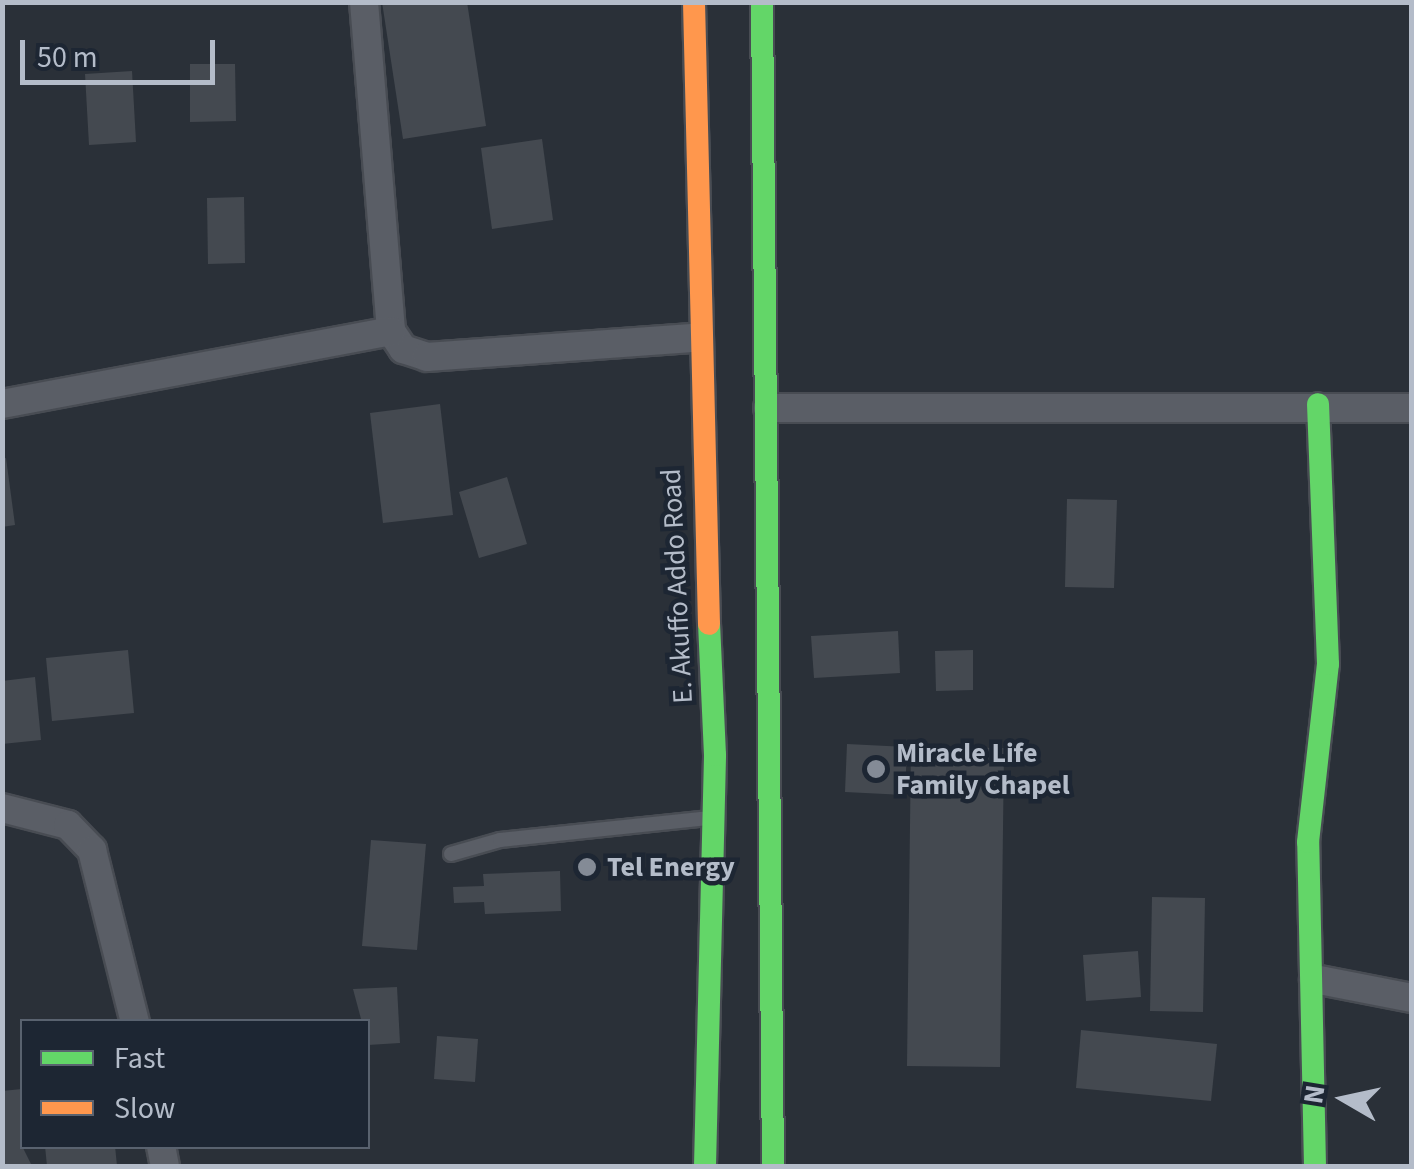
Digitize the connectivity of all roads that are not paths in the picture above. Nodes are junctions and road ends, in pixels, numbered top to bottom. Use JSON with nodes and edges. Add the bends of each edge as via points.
{"nodes":[{"id":1,"x":364,"y":2,"type":"edge"},
{"id":2,"x":694,"y":2,"type":"edge"},
{"id":3,"x":762,"y":2,"type":"edge"},
{"id":4,"x":391,"y":331,"type":"junction"},
{"id":5,"x":695,"y":338,"type":"junction"},
{"id":6,"x":2,"y":404,"type":"edge"},
{"id":7,"x":1318,"y":404,"type":"junction"},
{"id":8,"x":768,"y":408,"type":"junction"},
{"id":9,"x":1412,"y":408,"type":"edge"},
{"id":10,"x":2,"y":808,"type":"edge"},
{"id":11,"x":714,"y":818,"type":"junction"},
{"id":12,"x":451,"y":854,"type":"dead end"},
{"id":13,"x":1314,"y":979,"type":"junction"},
{"id":14,"x":1412,"y":998,"type":"edge"},
{"id":15,"x":134,"y":1019,"type":"edge"},
{"id":16,"x":705,"y":1166,"type":"edge"},
{"id":17,"x":773,"y":1166,"type":"edge"},
{"id":18,"x":1315,"y":1166,"type":"edge"}],
"edges":[{"from":1,"to":4,"type":"street"},
{"from":2,"to":5,"type":"main road","name":"E. Akuffo Addo Road"},
{"from":3,"to":8,"type":"main road"},
{"from":4,"to":5,"type":"street","via":[[403,349],[427,357]]},
{"from":4,"to":6,"type":"street"},
{"from":5,"to":11,"type":"main road","name":"E. Akuffo Addo Road"},
{"from":7,"to":8,"type":"street"},
{"from":7,"to":9,"type":"street"},
{"from":7,"to":13,"type":"main road","via":[[1328,664],[1308,842]]},
{"from":8,"to":17,"type":"main road"},
{"from":10,"to":15,"type":"street","via":[[68,825],[92,850]]},
{"from":11,"to":12,"type":"lane","via":[[551,832]]},
{"from":11,"to":16,"type":"main road","name":"E. Akuffo Addo Road"},
{"from":13,"to":14,"type":"street"},
{"from":13,"to":18,"type":"main road"}]}
